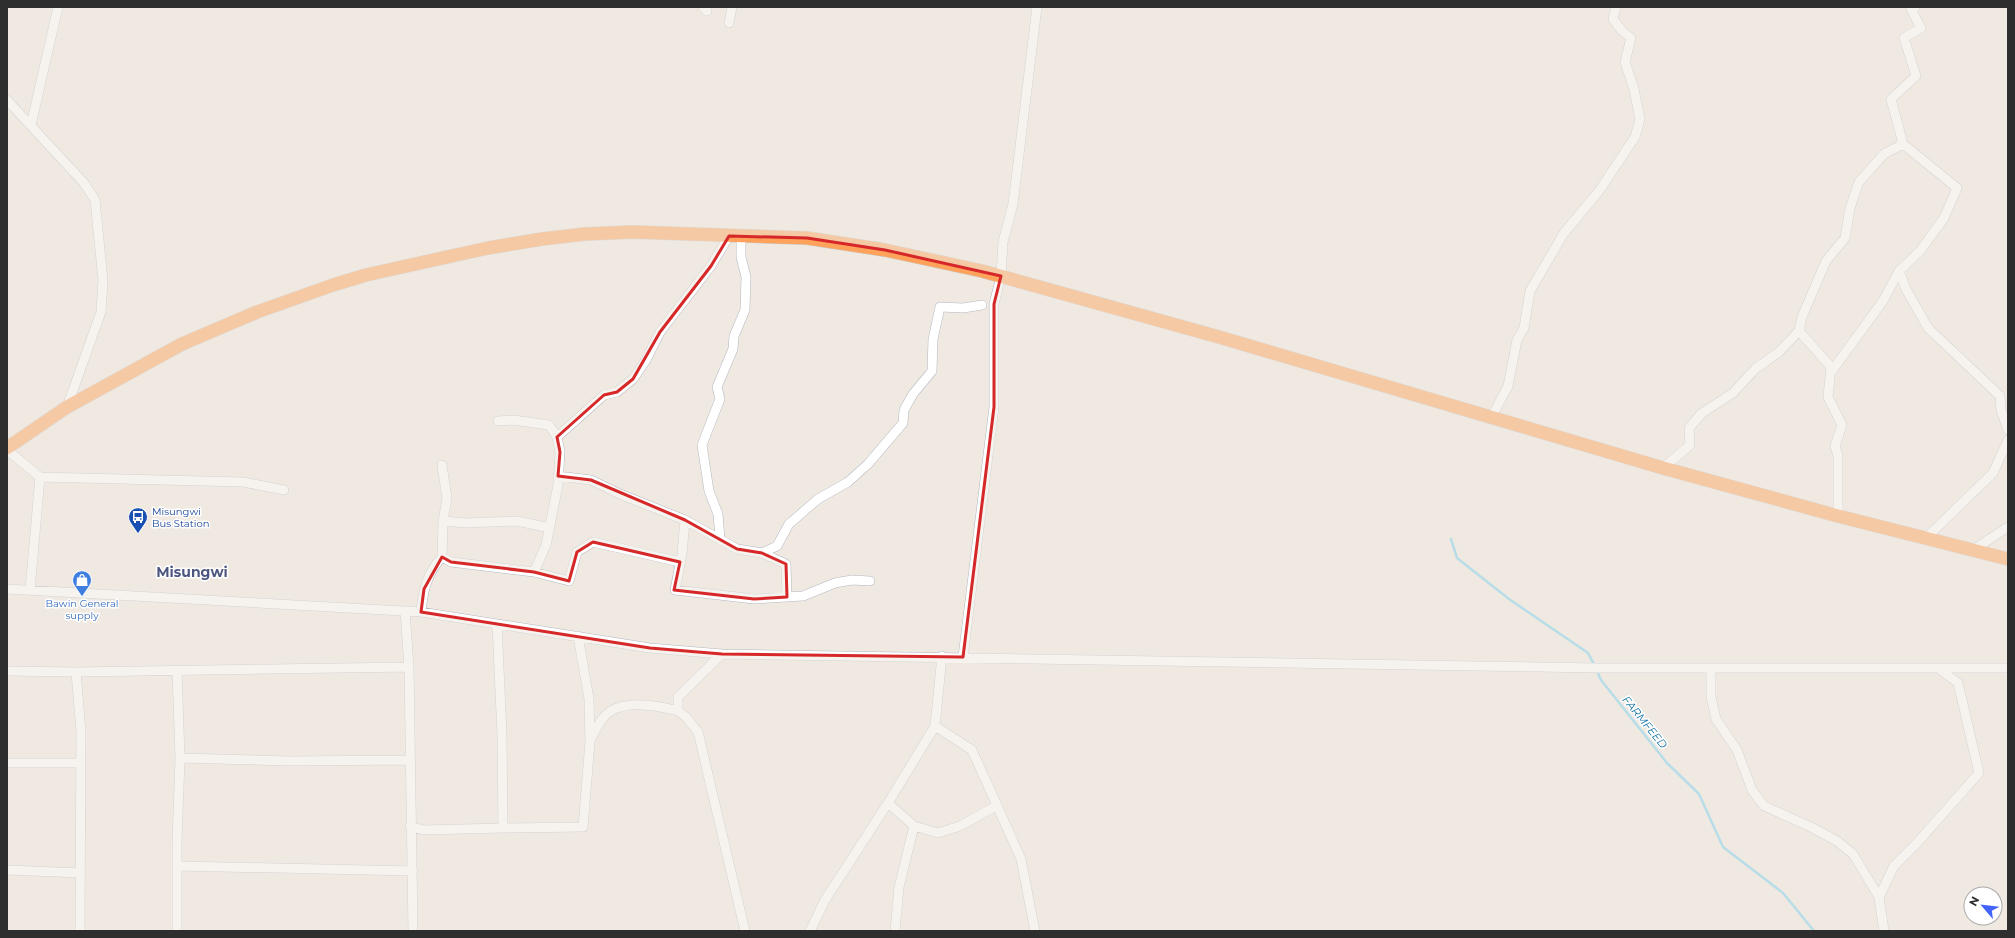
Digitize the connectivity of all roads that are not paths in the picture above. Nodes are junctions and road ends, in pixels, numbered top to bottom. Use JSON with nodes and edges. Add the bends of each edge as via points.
{"nodes":[{"id":1,"x":58,"y":7,"type":"edge"},
{"id":2,"x":732,"y":7,"type":"edge"},
{"id":3,"x":1037,"y":7,"type":"edge"},
{"id":4,"x":1616,"y":7,"type":"edge"},
{"id":5,"x":1914,"y":7,"type":"edge"},
{"id":6,"x":728,"y":23,"type":"dead end"},
{"id":7,"x":7,"y":100,"type":"edge"},
{"id":8,"x":31,"y":125,"type":"junction"},
{"id":9,"x":1903,"y":144,"type":"junction"},
{"id":10,"x":735,"y":236,"type":"junction"},
{"id":11,"x":1899,"y":271,"type":"junction"},
{"id":12,"x":1001,"y":276,"type":"junction"},
{"id":13,"x":982,"y":305,"type":"dead end"},
{"id":14,"x":1799,"y":330,"type":"junction"},
{"id":15,"x":1831,"y":372,"type":"junction"},
{"id":16,"x":67,"y":407,"type":"junction"},
{"id":17,"x":1491,"y":418,"type":"junction"},
{"id":18,"x":498,"y":421,"type":"dead end"},
{"id":19,"x":2008,"y":430,"type":"edge"},
{"id":20,"x":557,"y":437,"type":"junction"},
{"id":21,"x":2008,"y":440,"type":"edge"},
{"id":22,"x":7,"y":449,"type":"edge"},
{"id":23,"x":442,"y":465,"type":"dead end"},
{"id":24,"x":1663,"y":468,"type":"junction"},
{"id":25,"x":558,"y":476,"type":"junction"},
{"id":26,"x":40,"y":477,"type":"junction"},
{"id":27,"x":284,"y":490,"type":"dead end"},
{"id":28,"x":1838,"y":516,"type":"junction"},
{"id":29,"x":685,"y":520,"type":"junction"},
{"id":30,"x":443,"y":521,"type":"junction"},
{"id":31,"x":2008,"y":527,"type":"edge"},
{"id":32,"x":550,"y":528,"type":"junction"},
{"id":33,"x":1927,"y":537,"type":"junction"},
{"id":34,"x":720,"y":539,"type":"junction"},
{"id":35,"x":1973,"y":550,"type":"junction"},
{"id":36,"x":762,"y":553,"type":"junction"},
{"id":37,"x":442,"y":557,"type":"junction"},
{"id":38,"x":2008,"y":559,"type":"edge"},
{"id":39,"x":680,"y":562,"type":"junction"},
{"id":40,"x":534,"y":572,"type":"junction"},
{"id":41,"x":870,"y":582,"type":"dead end"},
{"id":42,"x":7,"y":589,"type":"edge"},
{"id":43,"x":30,"y":590,"type":"junction"},
{"id":44,"x":787,"y":597,"type":"junction"},
{"id":45,"x":405,"y":611,"type":"junction"},
{"id":46,"x":421,"y":612,"type":"junction"},
{"id":47,"x":497,"y":624,"type":"junction"},
{"id":48,"x":578,"y":636,"type":"junction"},
{"id":49,"x":722,"y":654,"type":"junction"},
{"id":50,"x":942,"y":656,"type":"junction"},
{"id":51,"x":963,"y":657,"type":"junction"},
{"id":52,"x":409,"y":667,"type":"junction"},
{"id":53,"x":1711,"y":668,"type":"junction"},
{"id":54,"x":1938,"y":668,"type":"junction"},
{"id":55,"x":2008,"y":668,"type":"edge"},
{"id":56,"x":177,"y":670,"type":"junction"},
{"id":57,"x":7,"y":671,"type":"edge"},
{"id":58,"x":76,"y":672,"type":"junction"},
{"id":59,"x":678,"y":712,"type":"junction"},
{"id":60,"x":935,"y":726,"type":"junction"},
{"id":61,"x":590,"y":742,"type":"junction"},
{"id":62,"x":180,"y":758,"type":"junction"},
{"id":63,"x":410,"y":760,"type":"junction"},
{"id":64,"x":81,"y":762,"type":"junction"},
{"id":65,"x":7,"y":763,"type":"edge"},
{"id":66,"x":888,"y":803,"type":"junction"},
{"id":67,"x":996,"y":806,"type":"junction"},
{"id":68,"x":410,"y":826,"type":"junction"},
{"id":69,"x":914,"y":826,"type":"junction"},
{"id":70,"x":503,"y":828,"type":"junction"},
{"id":71,"x":178,"y":866,"type":"junction"},
{"id":72,"x":7,"y":870,"type":"edge"},
{"id":73,"x":413,"y":871,"type":"junction"},
{"id":74,"x":80,"y":873,"type":"junction"},
{"id":75,"x":1879,"y":897,"type":"junction"},
{"id":76,"x":80,"y":931,"type":"edge"},
{"id":77,"x":178,"y":931,"type":"edge"},
{"id":78,"x":413,"y":931,"type":"edge"},
{"id":79,"x":745,"y":931,"type":"edge"},
{"id":80,"x":810,"y":931,"type":"edge"},
{"id":81,"x":895,"y":931,"type":"edge"},
{"id":82,"x":1035,"y":931,"type":"edge"},
{"id":83,"x":1884,"y":931,"type":"edge"}],
"edges":[{"from":1,"to":8,"type":"street"},
{"from":2,"to":6,"type":"street"},
{"from":3,"to":12,"type":"street","via":[[1013,204],[1003,242]]},
{"from":4,"to":17,"type":"street","via":[[1613,19],[1631,38],[1625,62],[1640,119],[1634,137],[1599,191],[1564,233],[1530,291],[1524,328],[1517,340],[1508,386]]},
{"from":5,"to":9,"type":"street","via":[[1911,9],[1921,28],[1904,38],[1916,76],[1891,99]]},
{"from":7,"to":8,"type":"street"},
{"from":8,"to":16,"type":"street","via":[[84,183],[95,200],[103,280],[101,312]]},
{"from":9,"to":11,"type":"street","via":[[1957,188],[1940,224],[1920,251]]},
{"from":9,"to":14,"type":"street","via":[[1884,154],[1859,182],[1850,208],[1845,238],[1826,261]]},
{"from":10,"to":12,"type":"highway","via":[[814,239],[885,250]]},
{"from":10,"to":16,"type":"highway","via":[[633,232],[585,234],[542,239],[388,270],[333,285],[257,312],[182,344]]},
{"from":10,"to":20,"type":"street","via":[[660,332],[633,379],[616,392],[604,395]]},
{"from":10,"to":34,"type":"street","via":[[746,277],[745,310],[734,336],[733,349],[717,387],[720,399],[702,445],[709,491],[718,514]]},
{"from":11,"to":15,"type":"street","via":[[1883,301]]},
{"from":11,"to":19,"type":"street","via":[[1928,328],[2000,396],[2001,410]]},
{"from":12,"to":17,"type":"highway"},
{"from":12,"to":51,"type":"street","via":[[994,304],[994,406]]},
{"from":13,"to":36,"type":"street","via":[[963,308],[940,307],[933,339],[932,371],[913,394],[904,410],[903,423],[868,464],[848,482],[818,499],[789,524],[777,546]]},
{"from":14,"to":15,"type":"street","via":[[1831,367]]},
{"from":14,"to":24,"type":"street","via":[[1779,352],[1755,369],[1733,392],[1702,413],[1689,428],[1690,445]]},
{"from":15,"to":28,"type":"street","via":[[1828,397],[1842,425],[1835,446],[1838,456]]},
{"from":16,"to":22,"type":"highway"},
{"from":17,"to":24,"type":"highway"},
{"from":18,"to":20,"type":"street","via":[[513,420],[549,425]]},
{"from":20,"to":25,"type":"street","via":[[560,452]]},
{"from":21,"to":33,"type":"street","via":[[1993,473]]},
{"from":22,"to":26,"type":"street"},
{"from":23,"to":30,"type":"street","via":[[447,498]]},
{"from":24,"to":28,"type":"highway"},
{"from":25,"to":29,"type":"street","via":[[591,480]]},
{"from":25,"to":32,"type":"street"},
{"from":26,"to":27,"type":"street","via":[[243,482]]},
{"from":26,"to":43,"type":"street"},
{"from":28,"to":33,"type":"highway"},
{"from":29,"to":34,"type":"street"},
{"from":29,"to":39,"type":"street"},
{"from":30,"to":32,"type":"street","via":[[517,521]]},
{"from":30,"to":37,"type":"street"},
{"from":31,"to":35,"type":"street"},
{"from":32,"to":40,"type":"street","via":[[546,545]]},
{"from":33,"to":35,"type":"highway"},
{"from":34,"to":36,"type":"street","via":[[737,549]]},
{"from":35,"to":38,"type":"highway"},
{"from":36,"to":44,"type":"street","via":[[786,564]]},
{"from":37,"to":40,"type":"street","via":[[451,562]]},
{"from":37,"to":46,"type":"street","via":[[435,564],[424,589]]},
{"from":39,"to":40,"type":"street","via":[[593,542],[577,552],[569,581]]},
{"from":39,"to":44,"type":"street","via":[[675,590],[754,599]]},
{"from":41,"to":44,"type":"street","via":[[852,580],[835,583],[803,596]]},
{"from":42,"to":43,"type":"street"},
{"from":43,"to":45,"type":"street"},
{"from":45,"to":46,"type":"street"},
{"from":45,"to":52,"type":"street"},
{"from":46,"to":47,"type":"street"},
{"from":47,"to":48,"type":"street"},
{"from":47,"to":70,"type":"street"},
{"from":48,"to":49,"type":"street","via":[[650,648]]},
{"from":48,"to":61,"type":"street","via":[[589,699]]},
{"from":49,"to":50,"type":"street"},
{"from":49,"to":59,"type":"street","via":[[678,697]]},
{"from":50,"to":51,"type":"street"},
{"from":50,"to":60,"type":"street"},
{"from":51,"to":53,"type":"street"},
{"from":52,"to":56,"type":"street"},
{"from":52,"to":63,"type":"street"},
{"from":53,"to":54,"type":"street"},
{"from":53,"to":75,"type":"street","via":[[1711,697],[1716,719],[1736,750],[1752,790],[1764,806],[1811,827],[1853,854]]},
{"from":54,"to":55,"type":"street"},
{"from":54,"to":75,"type":"street","via":[[1958,683],[1979,773],[1894,866]]},
{"from":56,"to":58,"type":"street"},
{"from":56,"to":62,"type":"street"},
{"from":57,"to":58,"type":"street"},
{"from":58,"to":64,"type":"street"},
{"from":59,"to":61,"type":"street","via":[[653,705],[632,705],[611,711],[597,725]]},
{"from":59,"to":79,"type":"street","via":[[686,717],[698,732]]},
{"from":60,"to":66,"type":"street"},
{"from":60,"to":67,"type":"street","via":[[972,750]]},
{"from":61,"to":70,"type":"street","via":[[583,827]]},
{"from":62,"to":63,"type":"street","via":[[289,761]]},
{"from":62,"to":71,"type":"street","via":[[176,842]]},
{"from":63,"to":68,"type":"street"},
{"from":64,"to":65,"type":"street"},
{"from":64,"to":74,"type":"street"},
{"from":66,"to":69,"type":"street"},
{"from":66,"to":80,"type":"street","via":[[825,900]]},
{"from":67,"to":69,"type":"street","via":[[960,826],[938,833]]},
{"from":67,"to":82,"type":"street","via":[[1020,859]]},
{"from":68,"to":70,"type":"street","via":[[423,830]]},
{"from":68,"to":73,"type":"street"},
{"from":69,"to":81,"type":"street","via":[[900,887]]},
{"from":71,"to":73,"type":"street"},
{"from":71,"to":77,"type":"street"},
{"from":72,"to":74,"type":"street"},
{"from":73,"to":78,"type":"street"},
{"from":74,"to":76,"type":"street"},
{"from":75,"to":83,"type":"street"}]}
